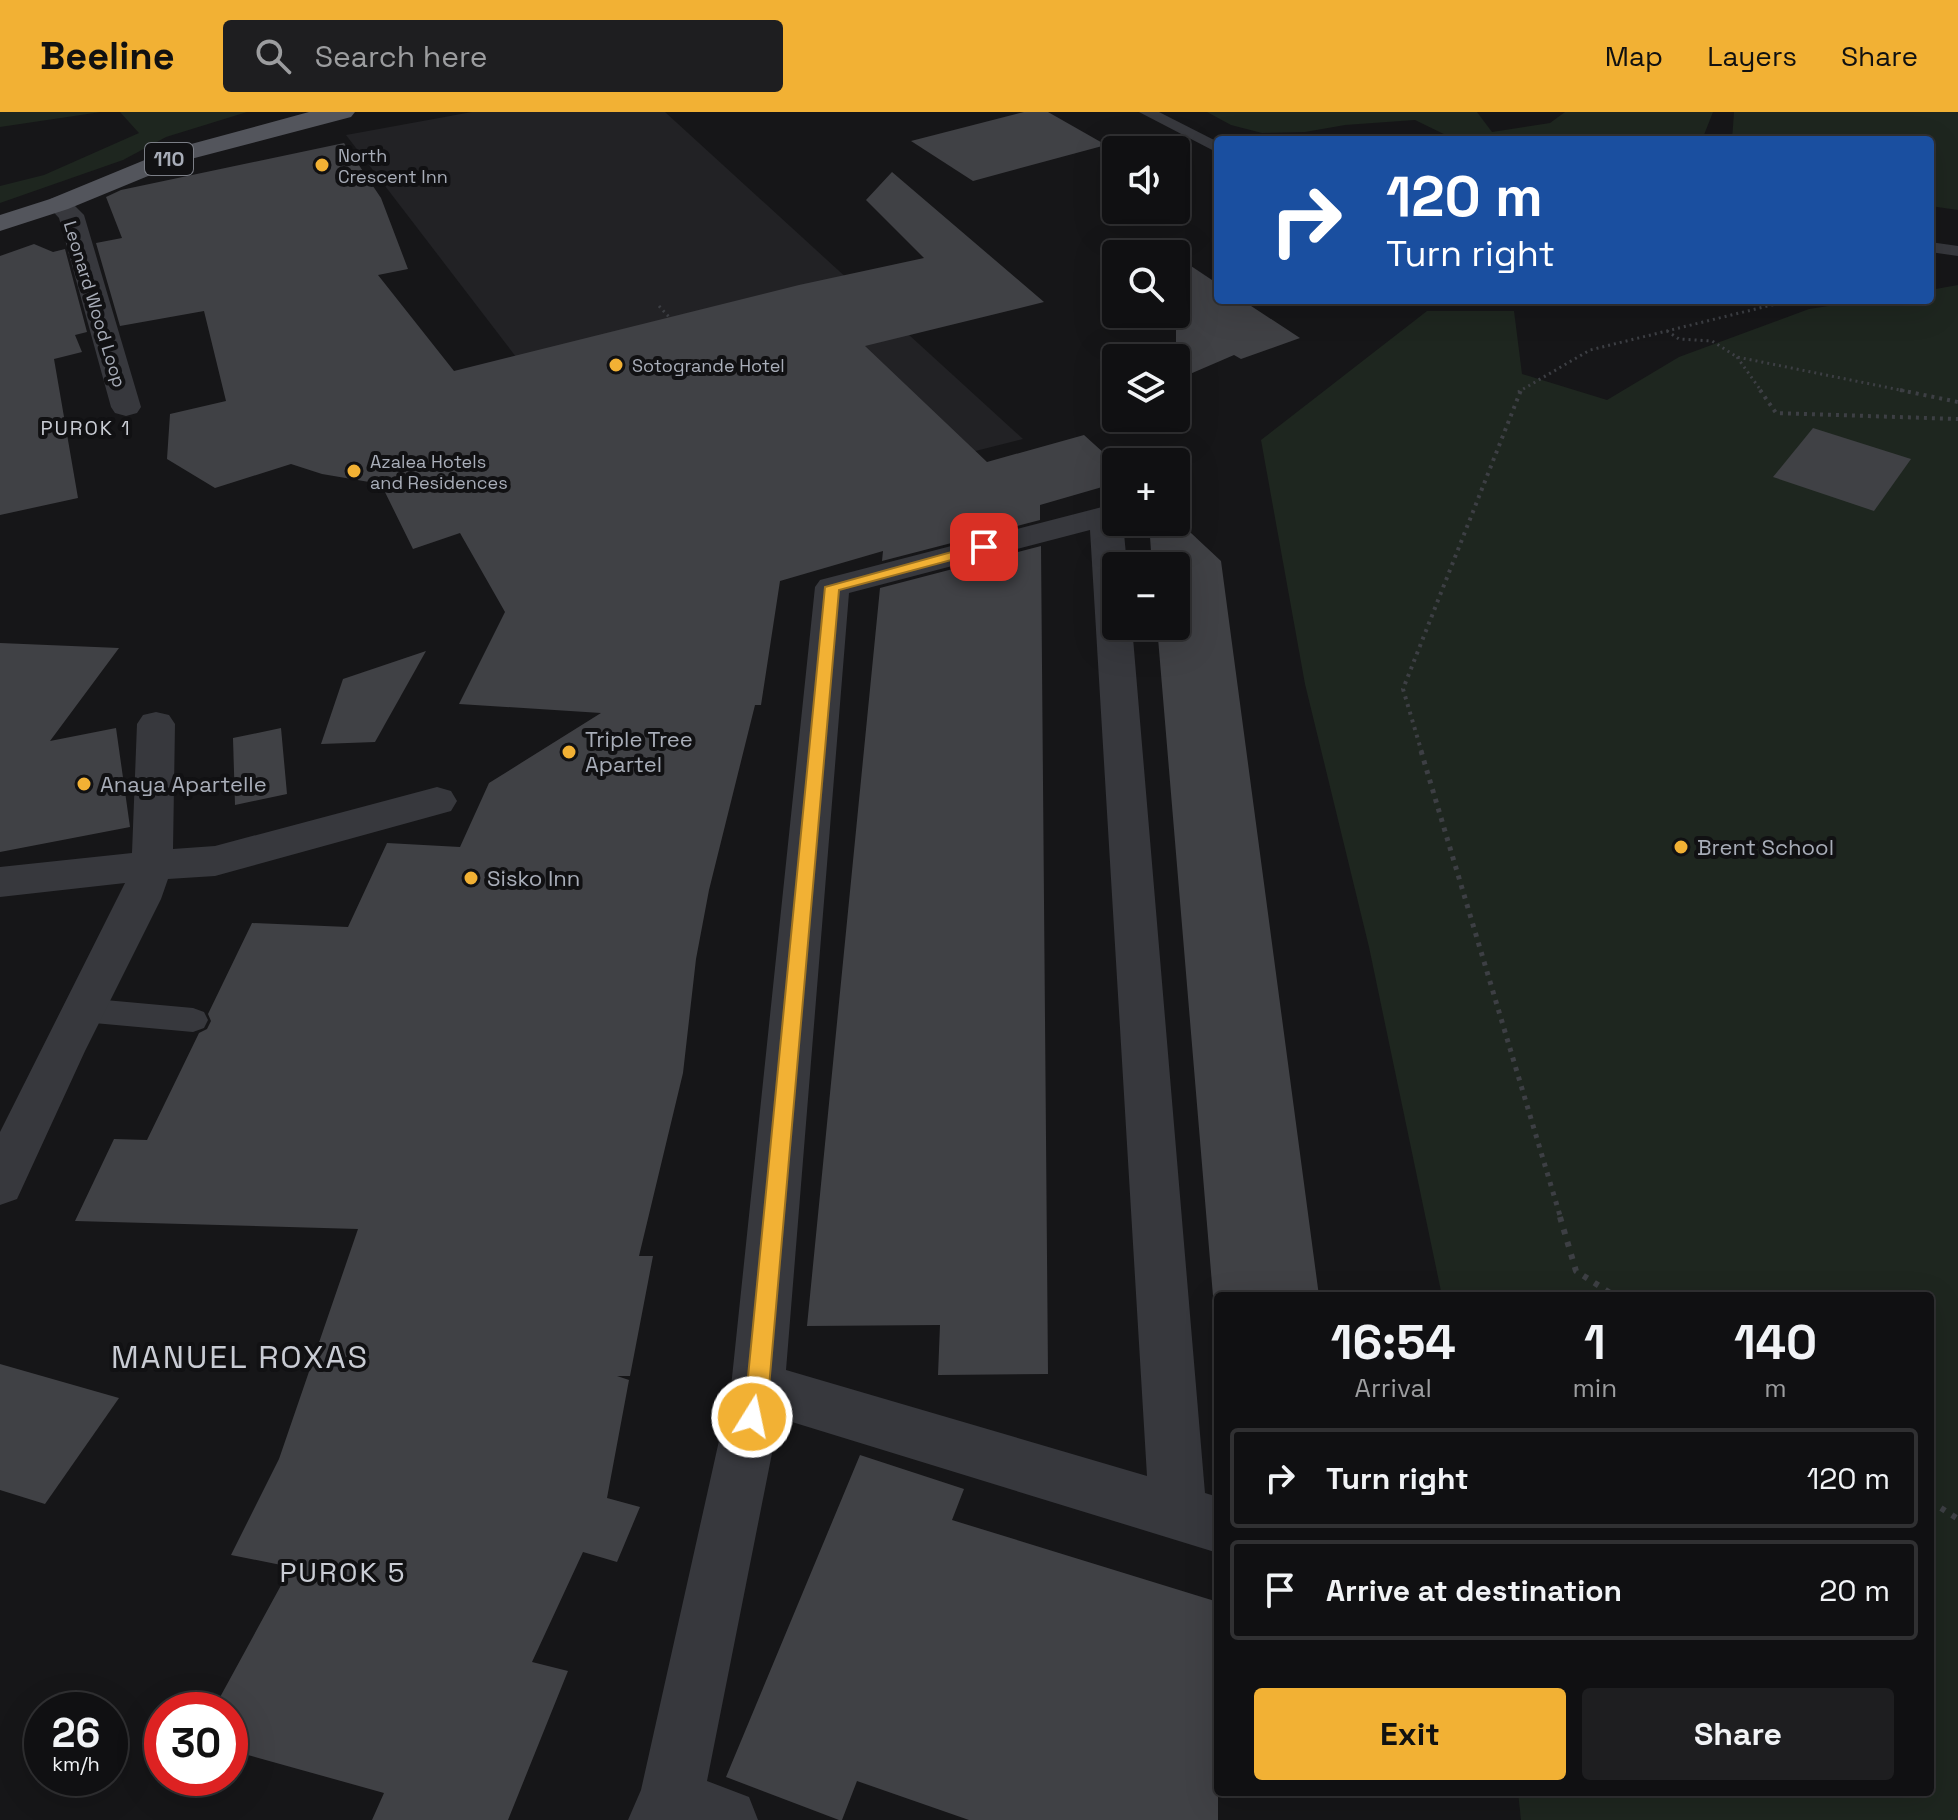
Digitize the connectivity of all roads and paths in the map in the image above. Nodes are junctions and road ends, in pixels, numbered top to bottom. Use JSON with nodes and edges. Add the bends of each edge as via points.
{"nodes":[{"id":1,"x":343,"y":112,"type":"edge"},
{"id":2,"x":1147,"y":112,"type":"edge"},
{"id":3,"x":1214,"y":146,"type":"edge"},
{"id":4,"x":59,"y":204,"type":"junction"},
{"id":5,"x":0,"y":223,"type":"edge"},
{"id":6,"x":1934,"y":248,"type":"edge"},
{"id":7,"x":1958,"y":251,"type":"edge"},
{"id":8,"x":1776,"y":304,"type":"edge"},
{"id":9,"x":659,"y":306,"type":"dead end"},
{"id":10,"x":669,"y":317,"type":"dead end"},
{"id":11,"x":1667,"y":331,"type":"junction"},
{"id":12,"x":1737,"y":357,"type":"junction"},
{"id":13,"x":1958,"y":402,"type":"edge"},
{"id":14,"x":126,"y":407,"type":"dead end"},
{"id":15,"x":1958,"y":419,"type":"edge"},
{"id":16,"x":156,"y":724,"type":"dead end"},
{"id":17,"x":437,"y":801,"type":"dead end"},
{"id":18,"x":152,"y":865,"type":"junction"},
{"id":19,"x":0,"y":882,"type":"edge"},
{"id":20,"x":83,"y":1010,"type":"junction"},
{"id":21,"x":193,"y":1020,"type":"dead end"},
{"id":22,"x":0,"y":1184,"type":"edge"},
{"id":23,"x":1609,"y":1292,"type":"edge"},
{"id":24,"x":758,"y":1387,"type":"junction"},
{"id":25,"x":1934,"y":1504,"type":"edge"},
{"id":26,"x":1198,"y":1519,"type":"edge"},
{"id":27,"x":1958,"y":1519,"type":"edge"},
{"id":28,"x":686,"y":1813,"type":"edge"}],
"edges":[{"from":1,"to":4,"type":"main road","number":"110","via":[[178,155]]},
{"from":2,"to":3,"type":"lane"},
{"from":4,"to":5,"type":"main road","number":"110"},
{"from":4,"to":14,"type":"street","name":"Leonard Wood Loop","via":[[71,215]]},
{"from":6,"to":7,"type":"lane"},
{"from":8,"to":11,"type":"path"},
{"from":9,"to":10,"type":"path"},
{"from":11,"to":12,"type":"path","via":[[1679,339],[1712,341]]},
{"from":11,"to":23,"type":"path","via":[[1590,350],[1518,392],[1403,689],[1576,1271]]},
{"from":12,"to":13,"type":"path"},
{"from":12,"to":15,"type":"path","via":[[1776,413]]},
{"from":16,"to":18,"type":"street"},
{"from":17,"to":18,"type":"street","via":[[215,861]]},
{"from":18,"to":19,"type":"street"},
{"from":18,"to":20,"type":"street"},
{"from":20,"to":21,"type":"lane"},
{"from":20,"to":22,"type":"street"},
{"from":24,"to":26,"type":"street"},
{"from":24,"to":26,"type":"street","via":[[832,587],[1106,516]]},
{"from":24,"to":28,"type":"street"},
{"from":25,"to":27,"type":"path"}]}
